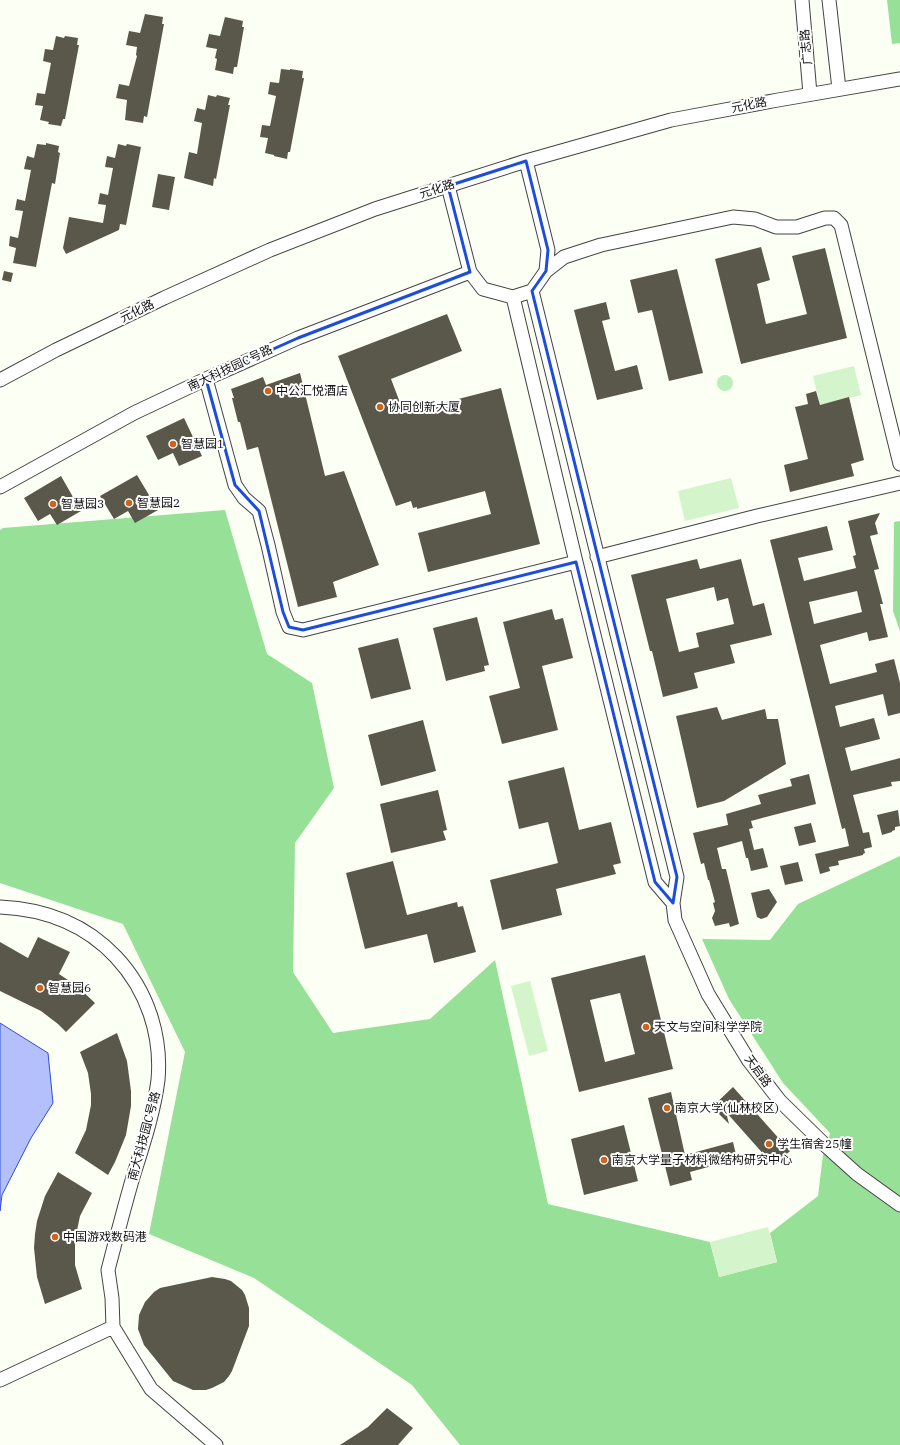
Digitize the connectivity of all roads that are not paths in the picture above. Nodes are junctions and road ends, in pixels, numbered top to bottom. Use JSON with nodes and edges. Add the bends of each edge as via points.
{"nodes":[{"id":1,"x":802,"y":0,"type":"edge"},
{"id":2,"x":829,"y":0,"type":"edge"},
{"id":3,"x":900,"y":79,"type":"edge"},
{"id":4,"x":839,"y":90,"type":"junction"},
{"id":5,"x":810,"y":94,"type":"junction"},
{"id":6,"x":526,"y":161,"type":"junction"},
{"id":7,"x":448,"y":186,"type":"junction"},
{"id":8,"x":546,"y":271,"type":"junction"},
{"id":9,"x":470,"y":272,"type":"junction"},
{"id":10,"x":532,"y":291,"type":"junction"},
{"id":11,"x":513,"y":297,"type":"junction"},
{"id":12,"x":206,"y":379,"type":"junction"},
{"id":13,"x":0,"y":380,"type":"edge"},
{"id":14,"x":900,"y":464,"type":"edge"},
{"id":15,"x":900,"y":483,"type":"edge"},
{"id":16,"x":0,"y":487,"type":"edge"},
{"id":17,"x":597,"y":557,"type":"junction"},
{"id":18,"x":576,"y":562,"type":"junction"},
{"id":19,"x":673,"y":903,"type":"junction"},
{"id":20,"x":0,"y":907,"type":"edge"},
{"id":21,"x":900,"y":1205,"type":"edge"},
{"id":22,"x":113,"y":1328,"type":"junction"},
{"id":23,"x":0,"y":1380,"type":"edge"},
{"id":24,"x":216,"y":1445,"type":"edge"}],
"edges":[{"from":1,"to":5,"type":"street","name":"广志路"},
{"from":2,"to":4,"type":"street"},
{"from":3,"to":4,"type":"street","name":"元化路"},
{"from":4,"to":5,"type":"street","name":"元化路"},
{"from":5,"to":6,"type":"street","name":"元化路","via":[[671,120]]},
{"from":6,"to":7,"type":"street","name":"元化路"},
{"from":6,"to":8,"type":"street","via":[[548,250]]},
{"from":7,"to":9,"type":"street"},
{"from":7,"to":13,"type":"street","name":"元化路","via":[[375,209],[270,250],[164,298]]},
{"from":8,"to":10,"type":"street"},
{"from":8,"to":14,"type":"street","via":[[564,257],[601,245],[733,217],[755,219],[776,227],[797,227],[825,218],[834,218],[841,225]]},
{"from":9,"to":11,"type":"street","via":[[483,289]]},
{"from":9,"to":12,"type":"street","name":"南大科技园C号路","via":[[298,338]]},
{"from":10,"to":11,"type":"street"},
{"from":10,"to":17,"type":"street","name":"天启路"},
{"from":11,"to":18,"type":"street"},
{"from":12,"to":16,"type":"street","name":"南大科技园C号路","via":[[134,413]]},
{"from":12,"to":18,"type":"street","via":[[235,484],[244,498],[259,511],[283,612],[289,627],[303,630]]},
{"from":15,"to":17,"type":"street"},
{"from":17,"to":19,"type":"street","name":"天启路","via":[[676,877]]},
{"from":18,"to":19,"type":"street","via":[[655,882]]},
{"from":19,"to":21,"type":"street","name":"天启路","via":[[675,920],[708,994],[749,1060],[780,1101],[857,1174]]},
{"from":20,"to":22,"type":"street","name":"南大科技园C号路","via":[[29,909],[59,918],[99,941],[131,975],[151,1017],[158,1048],[158,1079],[108,1270]]},
{"from":22,"to":23,"type":"street"},
{"from":22,"to":24,"type":"street","via":[[151,1389]]}]}
